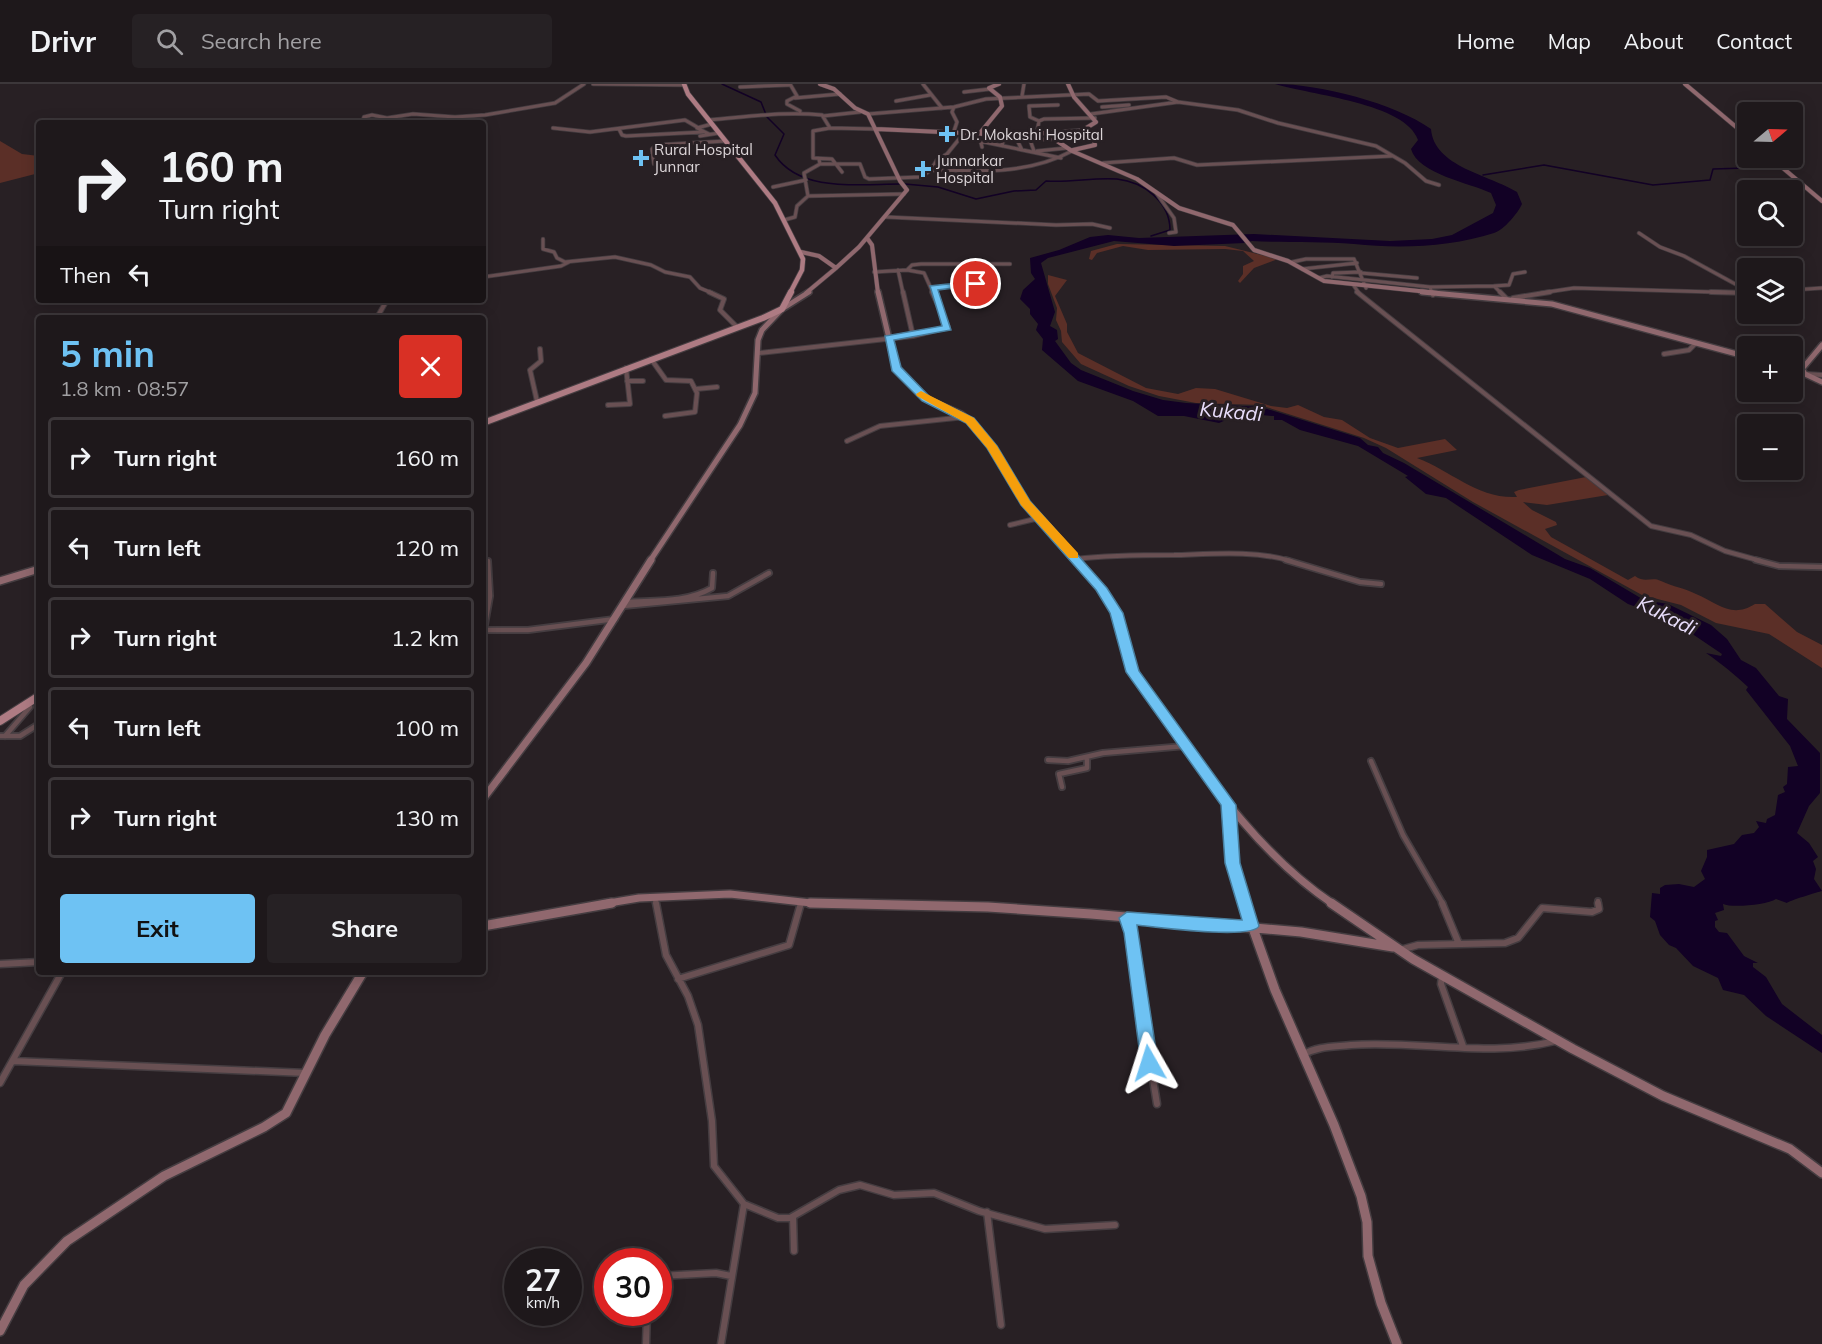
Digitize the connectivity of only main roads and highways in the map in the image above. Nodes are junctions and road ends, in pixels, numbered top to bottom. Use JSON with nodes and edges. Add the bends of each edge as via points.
{"nodes":[{"id":1,"x":684,"y":84,"type":"edge"},
{"id":2,"x":486,"y":422,"type":"edge"},
{"id":3,"x":36,"y":698,"type":"edge"},
{"id":4,"x":0,"y":721,"type":"edge"}],
"edges":[{"from":1,"to":2,"type":"main road","via":[[687,94],[775,203],[801,252],[804,264],[782,309]]},
{"from":3,"to":4,"type":"main road"}]}
